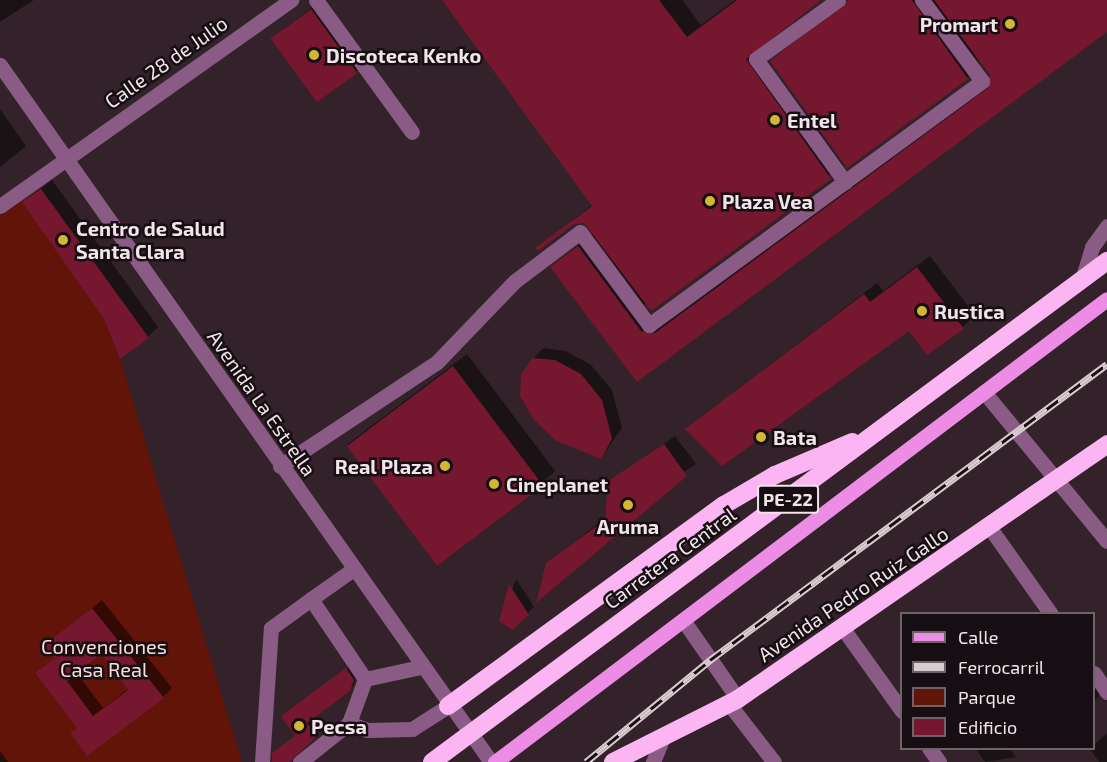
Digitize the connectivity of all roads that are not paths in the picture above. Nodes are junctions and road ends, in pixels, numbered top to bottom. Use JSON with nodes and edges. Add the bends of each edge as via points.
{"nodes":[{"id":1,"x":291,"y":0,"type":"edge"},
{"id":2,"x":316,"y":0,"type":"edge"},
{"id":3,"x":838,"y":0,"type":"edge"},
{"id":4,"x":922,"y":0,"type":"edge"},
{"id":5,"x":0,"y":65,"type":"edge"},
{"id":6,"x":412,"y":132,"type":"dead end"},
{"id":7,"x":66,"y":159,"type":"junction"},
{"id":8,"x":845,"y":182,"type":"junction"},
{"id":9,"x":0,"y":206,"type":"edge"},
{"id":10,"x":1107,"y":226,"type":"edge"},
{"id":11,"x":1107,"y":261,"type":"edge"},
{"id":12,"x":1082,"y":280,"type":"junction"},
{"id":13,"x":1107,"y":299,"type":"edge"},
{"id":14,"x":984,"y":392,"type":"junction"},
{"id":15,"x":889,"y":425,"type":"junction"},
{"id":16,"x":1107,"y":444,"type":"edge"},
{"id":17,"x":280,"y":466,"type":"junction"},
{"id":18,"x":1058,"y":480,"type":"junction"},
{"id":19,"x":990,"y":528,"type":"junction"},
{"id":20,"x":1107,"y":541,"type":"edge"},
{"id":21,"x":352,"y":570,"type":"junction"},
{"id":22,"x":311,"y":599,"type":"junction"},
{"id":23,"x":1050,"y":612,"type":"edge"},
{"id":24,"x":682,"y":620,"type":"junction"},
{"id":25,"x":844,"y":630,"type":"junction"},
{"id":26,"x":420,"y":667,"type":"junction"},
{"id":27,"x":1095,"y":674,"type":"edge"},
{"id":28,"x":365,"y":679,"type":"junction"},
{"id":29,"x":1107,"y":692,"type":"edge"},
{"id":30,"x":733,"y":702,"type":"junction"},
{"id":31,"x":448,"y":706,"type":"junction"},
{"id":32,"x":900,"y":708,"type":"edge"},
{"id":33,"x":349,"y":723,"type":"junction"},
{"id":34,"x":468,"y":735,"type":"junction"},
{"id":35,"x":662,"y":740,"type":"junction"},
{"id":36,"x":262,"y":762,"type":"edge"},
{"id":37,"x":300,"y":762,"type":"edge"},
{"id":38,"x":432,"y":762,"type":"edge"},
{"id":39,"x":493,"y":762,"type":"edge"},
{"id":40,"x":613,"y":762,"type":"edge"},
{"id":41,"x":653,"y":762,"type":"edge"},
{"id":42,"x":774,"y":762,"type":"edge"}],
"edges":[{"from":1,"to":7,"type":"street","name":"Calle 28 de Julio"},
{"from":2,"to":6,"type":"street"},
{"from":3,"to":8,"type":"street","via":[[756,59]]},
{"from":4,"to":8,"type":"street","via":[[982,81]]},
{"from":5,"to":7,"type":"street","name":"Avenida La Estrella"},
{"from":7,"to":9,"type":"street","name":"Calle 28 de Julio"},
{"from":7,"to":17,"type":"street","name":"Avenida La Estrella"},
{"from":8,"to":17,"type":"street","via":[[650,325],[580,232],[515,280],[437,362]]},
{"from":10,"to":12,"type":"street","via":[[1092,247]]},
{"from":11,"to":12,"type":"highway","name":"Carretera Central","number":"PE-22"},
{"from":12,"to":15,"type":"highway","name":"Carretera Central","number":"PE-22"},
{"from":13,"to":14,"type":"main road"},
{"from":14,"to":18,"type":"street"},
{"from":14,"to":24,"type":"main road"},
{"from":15,"to":31,"type":"highway","via":[[776,475],[724,505]]},
{"from":15,"to":34,"type":"highway","name":"Carretera Central","number":"PE-22"},
{"from":16,"to":18,"type":"highway","name":"Avenida Pedro Ruiz Gallo"},
{"from":17,"to":21,"type":"street","name":"Avenida La Estrella"},
{"from":18,"to":19,"type":"highway","name":"Avenida Pedro Ruiz Gallo"},
{"from":18,"to":20,"type":"street"},
{"from":19,"to":23,"type":"street"},
{"from":19,"to":25,"type":"highway","name":"Avenida Pedro Ruiz Gallo"},
{"from":21,"to":22,"type":"street"},
{"from":21,"to":26,"type":"street","name":"Avenida La Estrella"},
{"from":22,"to":28,"type":"street"},
{"from":22,"to":36,"type":"street","via":[[271,628]]},
{"from":24,"to":30,"type":"street"},
{"from":24,"to":39,"type":"main road"},
{"from":25,"to":30,"type":"highway","name":"Avenida Pedro Ruiz Gallo"},
{"from":25,"to":32,"type":"street"},
{"from":26,"to":28,"type":"street"},
{"from":26,"to":31,"type":"street","name":"Avenida La Estrella"},
{"from":27,"to":29,"type":"street"},
{"from":28,"to":33,"type":"street"},
{"from":30,"to":35,"type":"highway","name":"Avenida Pedro Ruiz Gallo"},
{"from":30,"to":42,"type":"street"},
{"from":31,"to":33,"type":"street","via":[[412,729],[367,730]]},
{"from":31,"to":34,"type":"street","name":"Avenida La Estrella"},
{"from":33,"to":37,"type":"street"},
{"from":34,"to":38,"type":"highway","name":"Carretera Central","number":"PE-22"},
{"from":34,"to":39,"type":"street","name":"Avenida La Estrella"},
{"from":35,"to":40,"type":"highway","name":"Avenida Pedro Ruiz Gallo"},
{"from":35,"to":41,"type":"street"}]}
